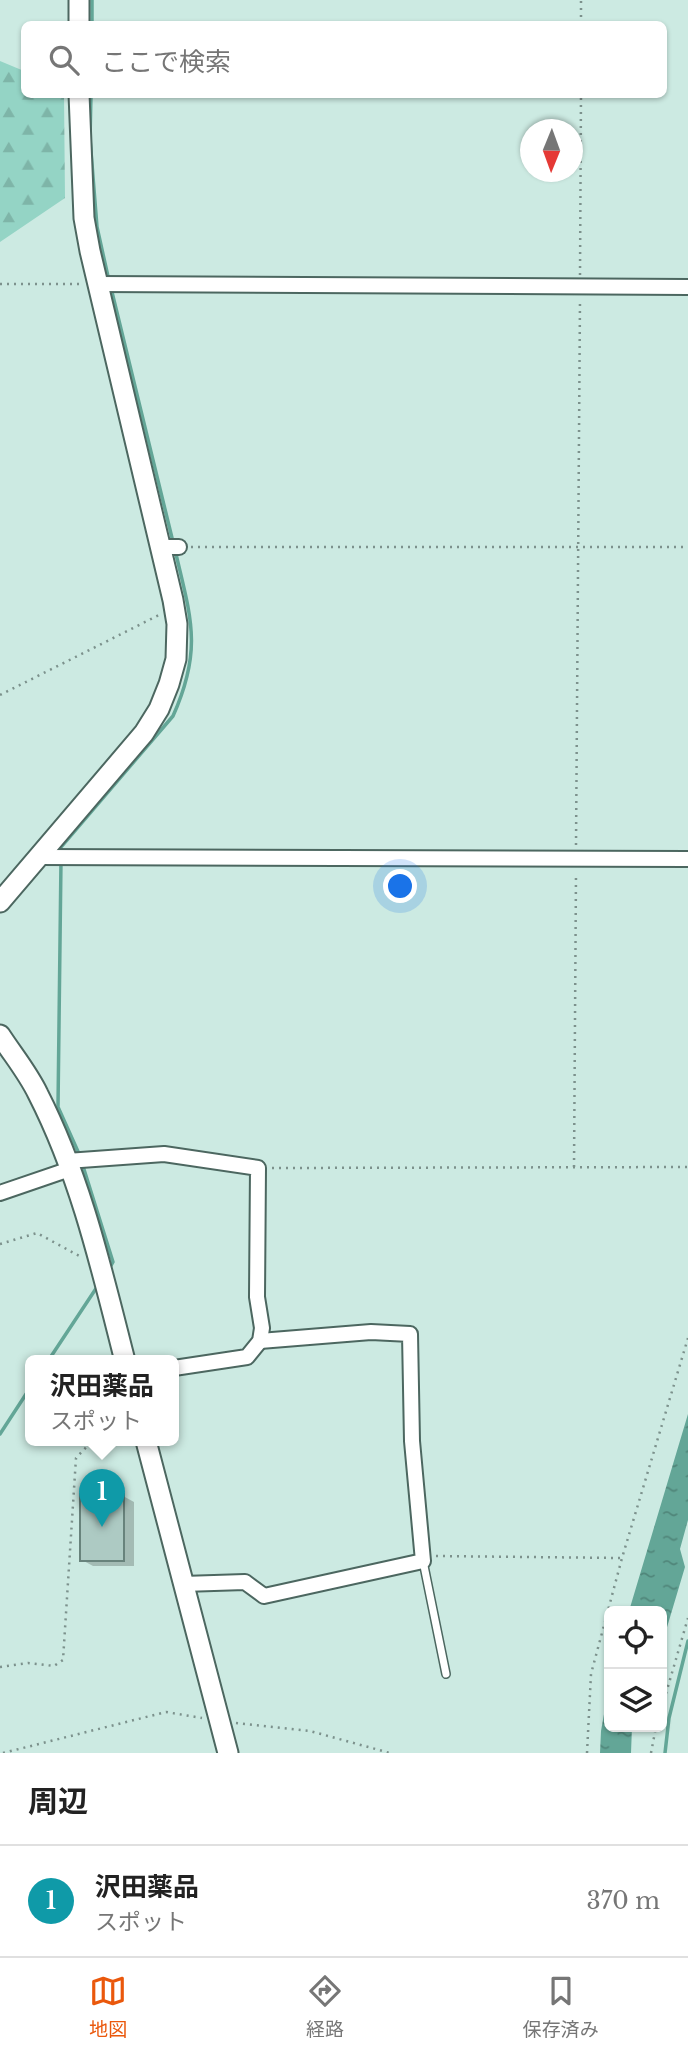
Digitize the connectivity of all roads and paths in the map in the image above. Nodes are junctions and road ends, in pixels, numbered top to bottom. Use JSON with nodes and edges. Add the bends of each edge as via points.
{"nodes":[{"id":1,"x":79,"y":0,"type":"edge"},
{"id":2,"x":582,"y":0,"type":"edge"},
{"id":3,"x":79,"y":21,"type":"edge"},
{"id":4,"x":581,"y":21,"type":"edge"},
{"id":5,"x":79,"y":98,"type":"edge"},
{"id":6,"x":581,"y":98,"type":"edge"},
{"id":7,"x":0,"y":284,"type":"edge"},
{"id":8,"x":105,"y":284,"type":"junction"},
{"id":9,"x":580,"y":286,"type":"junction"},
{"id":10,"x":688,"y":287,"type":"edge"},
{"id":11,"x":578,"y":545,"type":"junction"},
{"id":12,"x":170,"y":547,"type":"junction"},
{"id":13,"x":688,"y":547,"type":"edge"},
{"id":14,"x":174,"y":607,"type":"junction"},
{"id":15,"x":0,"y":695,"type":"edge"},
{"id":16,"x":53,"y":857,"type":"junction"},
{"id":17,"x":576,"y":858,"type":"junction"},
{"id":18,"x":688,"y":859,"type":"edge"},
{"id":19,"x":0,"y":902,"type":"edge"},
{"id":20,"x":0,"y":1035,"type":"edge"},
{"id":21,"x":76,"y":1162,"type":"junction"},
{"id":22,"x":574,"y":1167,"type":"junction"},
{"id":23,"x":688,"y":1167,"type":"edge"},
{"id":24,"x":258,"y":1168,"type":"junction"},
{"id":25,"x":0,"y":1193,"type":"edge"},
{"id":26,"x":0,"y":1244,"type":"edge"},
{"id":27,"x":104,"y":1278,"type":"junction"},
{"id":28,"x":688,"y":1338,"type":"edge"},
{"id":29,"x":260,"y":1341,"type":"junction"},
{"id":30,"x":123,"y":1355,"type":"edge"},
{"id":31,"x":179,"y":1367,"type":"edge"},
{"id":32,"x":87,"y":1446,"type":"edge"},
{"id":33,"x":147,"y":1446,"type":"edge"},
{"id":34,"x":622,"y":1558,"type":"junction"},
{"id":35,"x":423,"y":1561,"type":"junction"},
{"id":36,"x":183,"y":1584,"type":"junction"},
{"id":37,"x":688,"y":1618,"type":"edge"},
{"id":38,"x":0,"y":1667,"type":"edge"},
{"id":39,"x":446,"y":1674,"type":"dead end"},
{"id":40,"x":667,"y":1690,"type":"edge"},
{"id":41,"x":219,"y":1721,"type":"junction"},
{"id":42,"x":655,"y":1732,"type":"edge"},
{"id":43,"x":3,"y":1753,"type":"edge"},
{"id":44,"x":228,"y":1753,"type":"edge"},
{"id":45,"x":390,"y":1753,"type":"edge"},
{"id":46,"x":587,"y":1753,"type":"edge"},
{"id":47,"x":651,"y":1753,"type":"edge"}],
"edges":[{"from":1,"to":3,"type":"street"},
{"from":2,"to":4,"type":"path"},
{"from":5,"to":8,"type":"street","via":[[84,218]]},
{"from":6,"to":9,"type":"path"},
{"from":7,"to":8,"type":"path"},
{"from":8,"to":9,"type":"street"},
{"from":8,"to":12,"type":"street"},
{"from":9,"to":10,"type":"street"},
{"from":9,"to":11,"type":"path"},
{"from":11,"to":12,"type":"path"},
{"from":11,"to":13,"type":"path"},
{"from":11,"to":17,"type":"path"},
{"from":12,"to":14,"type":"street"},
{"from":14,"to":15,"type":"path"},
{"from":14,"to":16,"type":"street","via":[[176,659],[159,709]]},
{"from":16,"to":17,"type":"street"},
{"from":16,"to":19,"type":"street"},
{"from":17,"to":18,"type":"street"},
{"from":17,"to":22,"type":"path"},
{"from":20,"to":21,"type":"street"},
{"from":21,"to":24,"type":"street","via":[[164,1154]]},
{"from":21,"to":25,"type":"street"},
{"from":21,"to":27,"type":"street"},
{"from":22,"to":23,"type":"path"},
{"from":22,"to":24,"type":"path"},
{"from":24,"to":29,"type":"street"},
{"from":26,"to":27,"type":"path","via":[[37,1233]]},
{"from":27,"to":30,"type":"street"},
{"from":28,"to":34,"type":"path"},
{"from":29,"to":31,"type":"street","via":[[247,1357]]},
{"from":29,"to":35,"type":"street","via":[[371,1332],[410,1334],[412,1441]]},
{"from":32,"to":38,"type":"path","via":[[75,1458],[63,1660],[54,1666]]},
{"from":33,"to":36,"type":"street"},
{"from":34,"to":35,"type":"path","via":[[435,1556]]},
{"from":34,"to":46,"type":"path","via":[[591,1674]]},
{"from":35,"to":36,"type":"street","via":[[264,1596],[245,1582]]},
{"from":35,"to":39,"type":"lane"},
{"from":36,"to":41,"type":"street"},
{"from":37,"to":40,"type":"path"},
{"from":41,"to":43,"type":"path","via":[[166,1712]]},
{"from":41,"to":44,"type":"street"},
{"from":41,"to":45,"type":"path","via":[[310,1731]]},
{"from":42,"to":47,"type":"path"}]}
